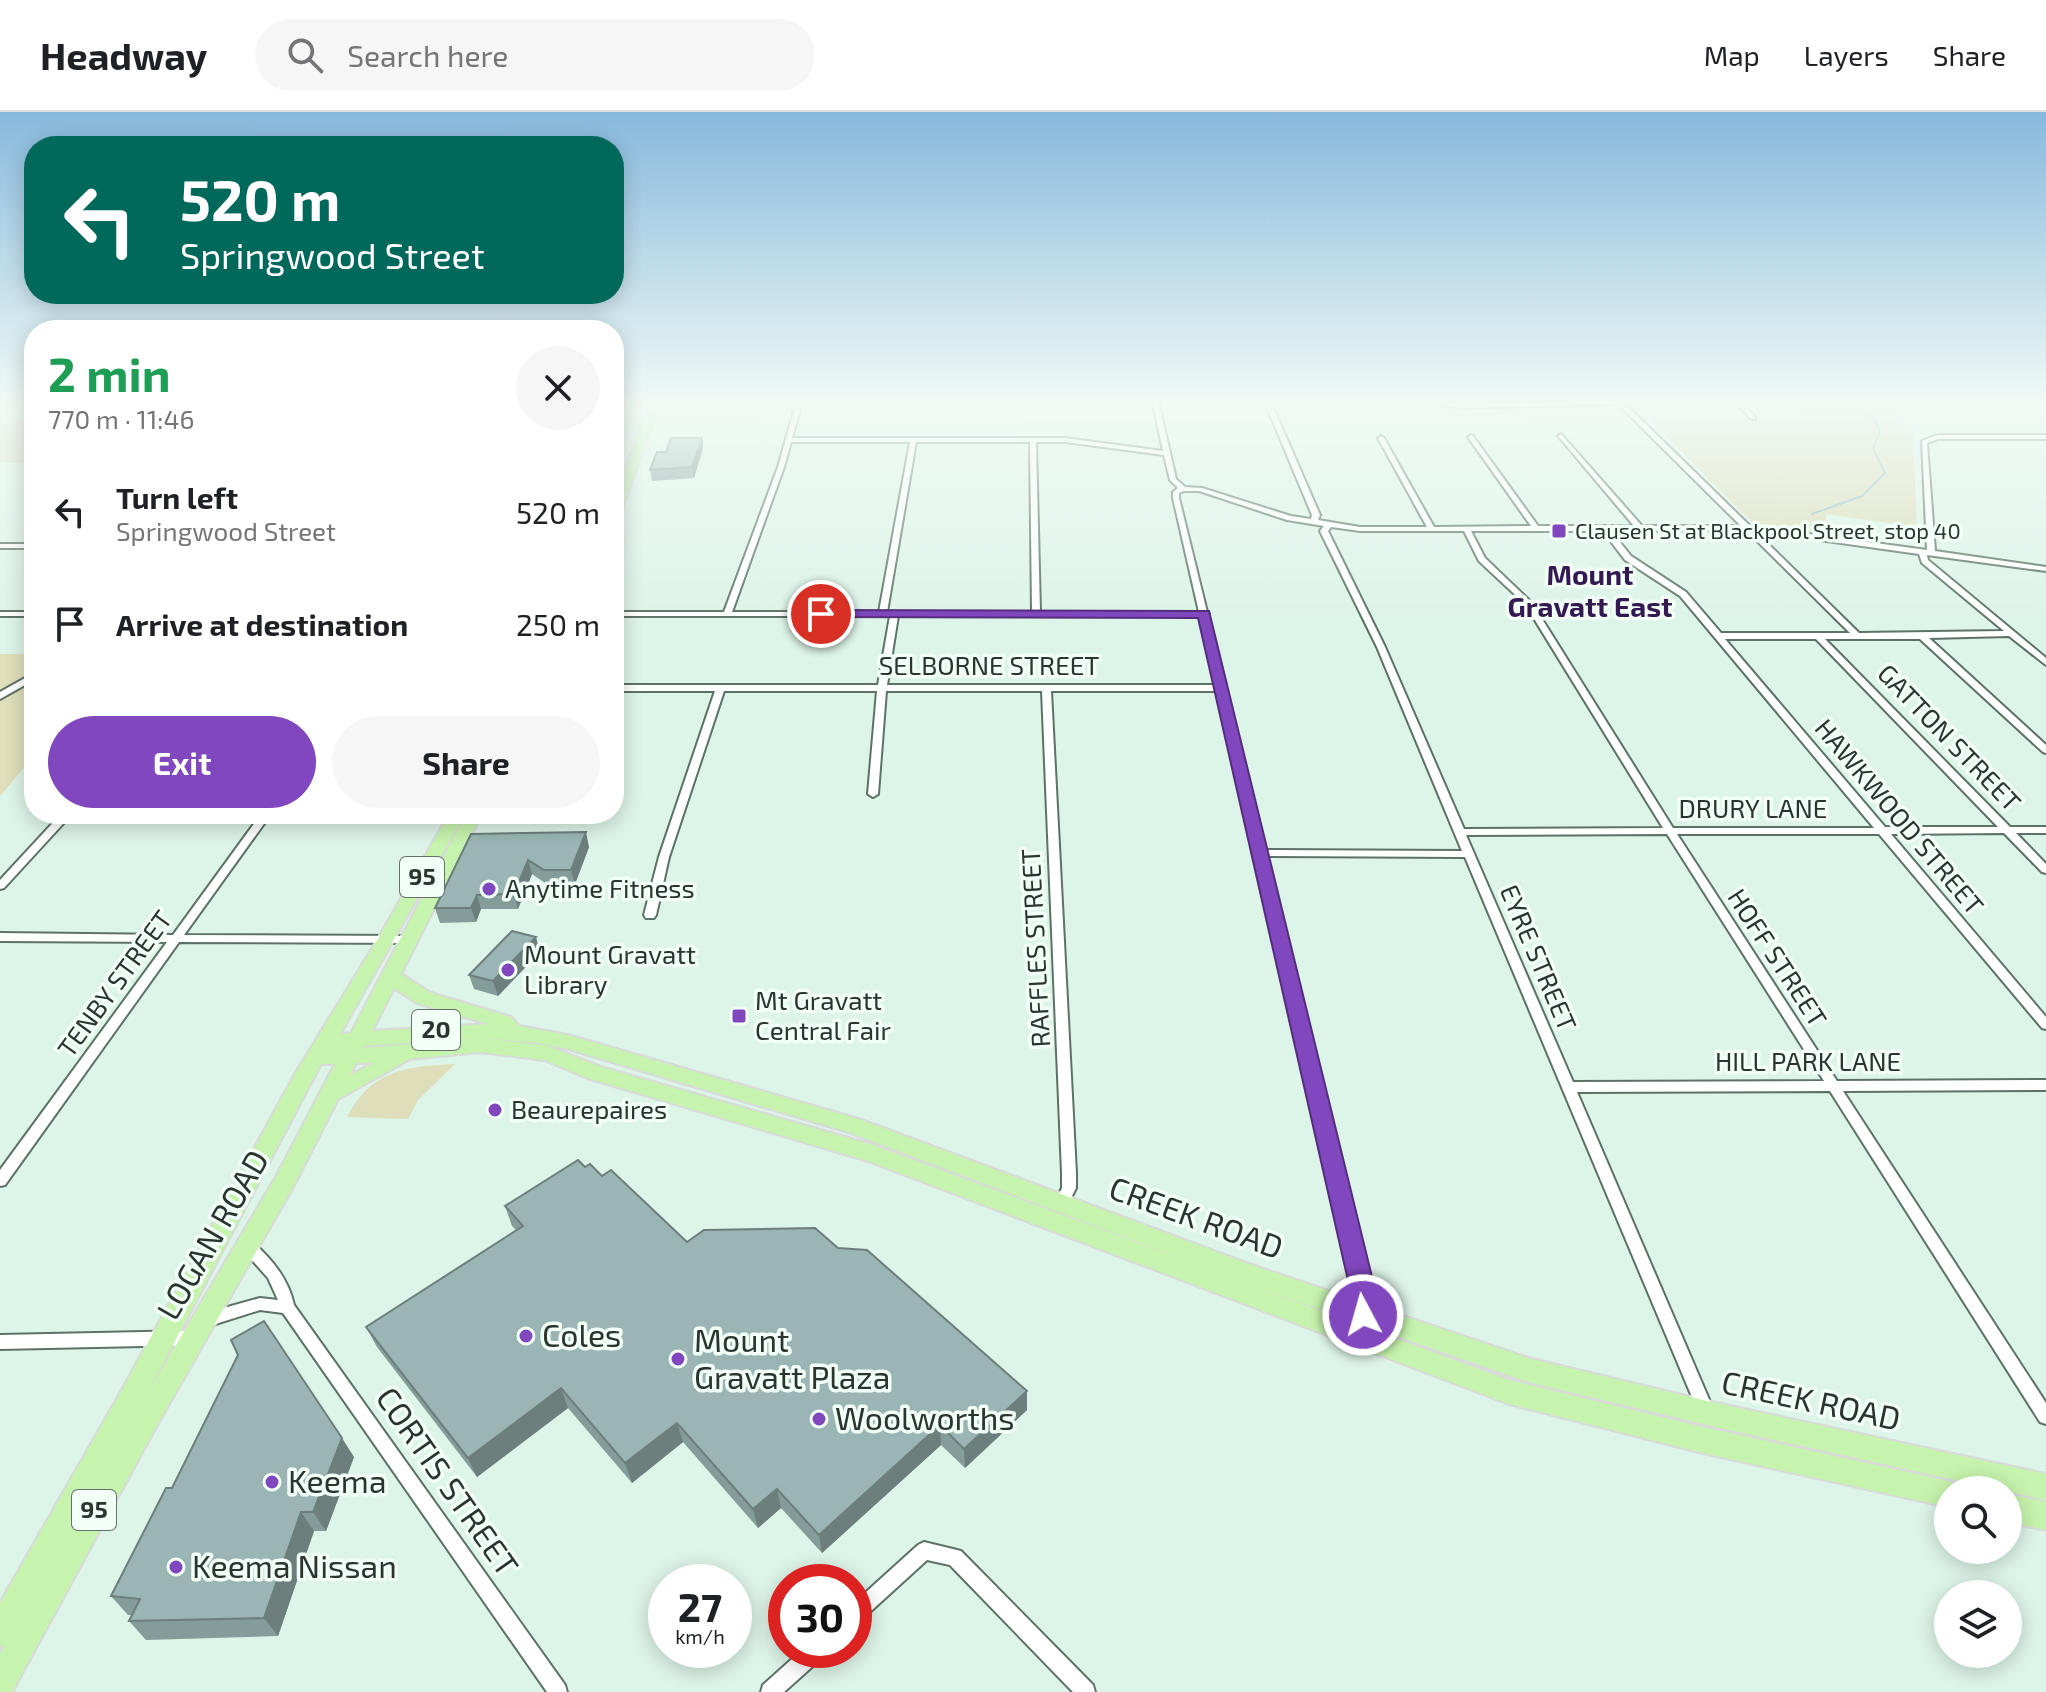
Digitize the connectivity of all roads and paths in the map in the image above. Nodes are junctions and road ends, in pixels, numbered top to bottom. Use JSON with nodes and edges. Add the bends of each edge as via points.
{"nodes":[{"id":1,"x":777,"y":474,"type":"edge"},
{"id":2,"x":908,"y":474,"type":"edge"},
{"id":3,"x":1034,"y":474,"type":"edge"},
{"id":4,"x":1172,"y":474,"type":"edge"},
{"id":5,"x":1298,"y":474,"type":"edge"},
{"id":6,"x":1401,"y":474,"type":"edge"},
{"id":7,"x":1497,"y":474,"type":"edge"},
{"id":8,"x":1593,"y":474,"type":"edge"},
{"id":9,"x":1694,"y":474,"type":"edge"},
{"id":10,"x":1925,"y":474,"type":"edge"},
{"id":11,"x":1183,"y":489,"type":"junction"},
{"id":12,"x":1314,"y":522,"type":"junction"},
{"id":13,"x":1329,"y":524,"type":"junction"},
{"id":14,"x":1604,"y":527,"type":"junction"},
{"id":15,"x":1639,"y":527,"type":"junction"},
{"id":16,"x":1431,"y":528,"type":"junction"},
{"id":17,"x":1466,"y":528,"type":"junction"},
{"id":18,"x":1536,"y":528,"type":"junction"},
{"id":19,"x":1750,"y":528,"type":"junction"},
{"id":20,"x":0,"y":546,"type":"edge"},
{"id":21,"x":24,"y":546,"type":"edge"},
{"id":22,"x":1926,"y":552,"type":"junction"},
{"id":23,"x":2046,"y":569,"type":"edge"},
{"id":24,"x":0,"y":614,"type":"edge"},
{"id":25,"x":24,"y":614,"type":"edge"},
{"id":26,"x":624,"y":614,"type":"edge"},
{"id":27,"x":727,"y":614,"type":"junction"},
{"id":28,"x":888,"y":614,"type":"junction"},
{"id":29,"x":1036,"y":614,"type":"junction"},
{"id":30,"x":1205,"y":614,"type":"junction"},
{"id":31,"x":2010,"y":633,"type":"junction"},
{"id":32,"x":1856,"y":635,"type":"junction"},
{"id":33,"x":1720,"y":636,"type":"junction"},
{"id":34,"x":1922,"y":636,"type":"junction"},
{"id":35,"x":1819,"y":637,"type":"junction"},
{"id":36,"x":2046,"y":662,"type":"edge"},
{"id":37,"x":24,"y":682,"type":"edge"},
{"id":38,"x":624,"y":688,"type":"edge"},
{"id":39,"x":720,"y":688,"type":"junction"},
{"id":40,"x":882,"y":688,"type":"junction"},
{"id":41,"x":1046,"y":688,"type":"junction"},
{"id":42,"x":1219,"y":688,"type":"junction"},
{"id":43,"x":0,"y":696,"type":"edge"},
{"id":44,"x":2046,"y":750,"type":"edge"},
{"id":45,"x":873,"y":794,"type":"dead end"},
{"id":46,"x":58,"y":824,"type":"edge"},
{"id":47,"x":259,"y":824,"type":"edge"},
{"id":48,"x":451,"y":824,"type":"edge"},
{"id":49,"x":469,"y":824,"type":"edge"},
{"id":50,"x":1881,"y":830,"type":"junction"},
{"id":51,"x":2007,"y":830,"type":"junction"},
{"id":52,"x":2046,"y":830,"type":"edge"},
{"id":53,"x":1670,"y":831,"type":"junction"},
{"id":54,"x":1459,"y":832,"type":"junction"},
{"id":55,"x":1259,"y":853,"type":"junction"},
{"id":56,"x":1468,"y":854,"type":"junction"},
{"id":57,"x":2046,"y":870,"type":"edge"},
{"id":58,"x":0,"y":886,"type":"edge"},
{"id":59,"x":650,"y":915,"type":"dead end"},
{"id":60,"x":0,"y":937,"type":"edge"},
{"id":61,"x":387,"y":939,"type":"junction"},
{"id":62,"x":174,"y":940,"type":"junction"},
{"id":63,"x":409,"y":940,"type":"junction"},
{"id":64,"x":391,"y":977,"type":"junction"},
{"id":65,"x":2046,"y":1025,"type":"edge"},
{"id":66,"x":513,"y":1031,"type":"junction"},
{"id":67,"x":355,"y":1048,"type":"junction"},
{"id":68,"x":321,"y":1049,"type":"junction"},
{"id":69,"x":413,"y":1051,"type":"junction"},
{"id":70,"x":2046,"y":1085,"type":"edge"},
{"id":71,"x":1833,"y":1086,"type":"junction"},
{"id":72,"x":1569,"y":1087,"type":"junction"},
{"id":73,"x":330,"y":1094,"type":"junction"},
{"id":74,"x":0,"y":1181,"type":"edge"},
{"id":75,"x":1061,"y":1204,"type":"junction"},
{"id":76,"x":248,"y":1246,"type":"junction"},
{"id":77,"x":287,"y":1307,"type":"junction"},
{"id":78,"x":1363,"y":1315,"type":"junction"},
{"id":79,"x":198,"y":1329,"type":"junction"},
{"id":80,"x":163,"y":1339,"type":"junction"},
{"id":81,"x":0,"y":1342,"type":"edge"},
{"id":82,"x":1707,"y":1413,"type":"junction"},
{"id":83,"x":2046,"y":1417,"type":"edge"},
{"id":84,"x":2046,"y":1487,"type":"edge"},
{"id":85,"x":1934,"y":1491,"type":"edge"},
{"id":86,"x":2022,"y":1511,"type":"edge"},
{"id":87,"x":2046,"y":1516,"type":"edge"},
{"id":88,"x":872,"y":1599,"type":"edge"},
{"id":89,"x":0,"y":1632,"type":"edge"},
{"id":90,"x":796,"y":1668,"type":"edge"},
{"id":91,"x":0,"y":1684,"type":"edge"},
{"id":92,"x":558,"y":1692,"type":"edge"},
{"id":93,"x":770,"y":1692,"type":"edge"},
{"id":94,"x":1086,"y":1692,"type":"edge"}],
"edges":[{"from":1,"to":27,"type":"street"},
{"from":2,"to":28,"type":"street"},
{"from":3,"to":29,"type":"street"},
{"from":4,"to":11,"type":"street"},
{"from":5,"to":12,"type":"street","via":[[1316,515]]},
{"from":6,"to":16,"type":"street"},
{"from":7,"to":18,"type":"street"},
{"from":8,"to":15,"type":"street"},
{"from":9,"to":19,"type":"street"},
{"from":10,"to":22,"type":"street"},
{"from":11,"to":12,"type":"street","via":[[1200,489],[1254,509]]},
{"from":11,"to":30,"type":"street","via":[[1176,498]]},
{"from":12,"to":13,"type":"street"},
{"from":13,"to":16,"type":"street"},
{"from":13,"to":54,"type":"street","name":"EYRE STREET","via":[[1324,531],[1381,647]]},
{"from":14,"to":15,"type":"street"},
{"from":14,"to":18,"type":"street"},
{"from":14,"to":33,"type":"street","name":"HAWKWOOD STREET","via":[[1628,558],[1683,594]]},
{"from":15,"to":19,"type":"street"},
{"from":16,"to":17,"type":"street"},
{"from":17,"to":18,"type":"street"},
{"from":17,"to":53,"type":"street","name":"HOFF STREET","via":[[1482,559],[1528,603]]},
{"from":19,"to":22,"type":"street"},
{"from":19,"to":32,"type":"street"},
{"from":20,"to":21,"type":"street"},
{"from":22,"to":23,"type":"street"},
{"from":22,"to":31,"type":"street","via":[[1925,561]]},
{"from":24,"to":25,"type":"street"},
{"from":26,"to":27,"type":"street"},
{"from":27,"to":28,"type":"street"},
{"from":28,"to":29,"type":"street"},
{"from":28,"to":40,"type":"street"},
{"from":29,"to":30,"type":"street"},
{"from":30,"to":42,"type":"street"},
{"from":31,"to":34,"type":"street"},
{"from":31,"to":36,"type":"street"},
{"from":32,"to":34,"type":"street"},
{"from":32,"to":35,"type":"street"},
{"from":33,"to":35,"type":"street"},
{"from":33,"to":50,"type":"street","name":"HAWKWOOD STREET"},
{"from":34,"to":44,"type":"street"},
{"from":35,"to":51,"type":"street","name":"GATTON STREET"},
{"from":37,"to":43,"type":"street"},
{"from":38,"to":39,"type":"street","name":"SELBORNE STREET"},
{"from":39,"to":40,"type":"street","name":"SELBORNE STREET"},
{"from":39,"to":59,"type":"street"},
{"from":40,"to":41,"type":"street","name":"SELBORNE STREET"},
{"from":40,"to":45,"type":"street"},
{"from":41,"to":42,"type":"street","name":"SELBORNE STREET"},
{"from":41,"to":75,"type":"street","name":"RAFFLES STREET","via":[[1069,1173]]},
{"from":42,"to":55,"type":"street"},
{"from":46,"to":58,"type":"street"},
{"from":47,"to":62,"type":"street","name":"TENBY STREET"},
{"from":48,"to":61,"type":"main road","name":"LOGAN ROAD","number":"95"},
{"from":49,"to":63,"type":"main road","name":"LOGAN ROAD","number":"95"},
{"from":50,"to":51,"type":"street","name":"DRURY LANE"},
{"from":50,"to":53,"type":"street","name":"DRURY LANE"},
{"from":50,"to":65,"type":"street","name":"HAWKWOOD STREET"},
{"from":51,"to":52,"type":"street","name":"DRURY LANE"},
{"from":51,"to":57,"type":"street","name":"GATTON STREET"},
{"from":53,"to":54,"type":"street","name":"DRURY LANE"},
{"from":53,"to":71,"type":"street","name":"HOFF STREET"},
{"from":54,"to":56,"type":"street","name":"EYRE STREET"},
{"from":55,"to":56,"type":"street"},
{"from":55,"to":78,"type":"street","via":[[1362,1285]]},
{"from":56,"to":72,"type":"street","name":"EYRE STREET"},
{"from":60,"to":62,"type":"street"},
{"from":61,"to":62,"type":"street"},
{"from":61,"to":63,"type":"street"},
{"from":61,"to":68,"type":"main road","name":"LOGAN ROAD","number":"95"},
{"from":62,"to":74,"type":"street","name":"TENBY STREET"},
{"from":63,"to":64,"type":"main road","name":"LOGAN ROAD","number":"95"},
{"from":64,"to":66,"type":"main road","via":[[424,998],[504,1022]]},
{"from":64,"to":67,"type":"main road","name":"LOGAN ROAD","number":"95"},
{"from":66,"to":67,"type":"main road","name":"CREEK ROAD","number":"20","via":[[451,1029]]},
{"from":66,"to":75,"type":"main road","name":"CREEK ROAD","number":"20","via":[[807,1110]]},
{"from":67,"to":68,"type":"main road","name":"CREEK ROAD","number":"20"},
{"from":67,"to":69,"type":"main road","name":"CREEK ROAD","number":"20"},
{"from":67,"to":73,"type":"main road","name":"LOGAN ROAD","number":"95"},
{"from":68,"to":80,"type":"main road","name":"LOGAN ROAD","number":"95"},
{"from":69,"to":73,"type":"main road"},
{"from":69,"to":85,"type":"main road","name":"CREEK ROAD","number":"20","via":[[480,1045],[548,1053],[594,1073],[873,1154],[1509,1392]]},
{"from":70,"to":71,"type":"street","name":"HILL PARK LANE"},
{"from":71,"to":72,"type":"street","name":"HILL PARK LANE"},
{"from":71,"to":83,"type":"street","name":"HOFF STREET"},
{"from":72,"to":82,"type":"street","name":"EYRE STREET"},
{"from":73,"to":76,"type":"main road","name":"LOGAN ROAD","number":"95"},
{"from":75,"to":78,"type":"main road","name":"CREEK ROAD","number":"20"},
{"from":76,"to":77,"type":"street","name":"CORTIS STREET","via":[[284,1288]]},
{"from":76,"to":79,"type":"main road","name":"LOGAN ROAD","number":"95"},
{"from":77,"to":79,"type":"street","via":[[260,1304]]},
{"from":77,"to":92,"type":"street","name":"CORTIS STREET"},
{"from":78,"to":82,"type":"main road","name":"CREEK ROAD","number":"20","via":[[1528,1370]]},
{"from":79,"to":80,"type":"street"},
{"from":79,"to":91,"type":"main road","name":"LOGAN ROAD","number":"95"},
{"from":80,"to":81,"type":"street"},
{"from":80,"to":89,"type":"main road","name":"LOGAN ROAD","number":"95"},
{"from":82,"to":84,"type":"main road","name":"CREEK ROAD","number":"20"},
{"from":86,"to":87,"type":"main road"},
{"from":88,"to":94,"type":"street","via":[[924,1551],[955,1557]]},
{"from":90,"to":93,"type":"street"}]}
